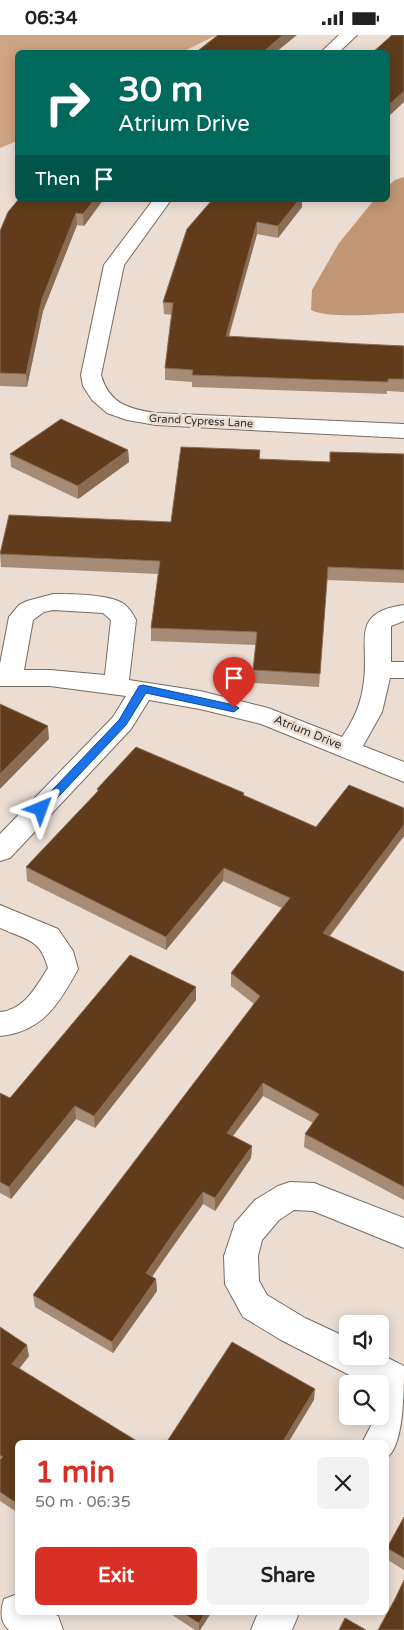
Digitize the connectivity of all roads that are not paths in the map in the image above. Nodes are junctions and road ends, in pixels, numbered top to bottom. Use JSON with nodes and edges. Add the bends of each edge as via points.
{"nodes":[{"id":1,"x":349,"y":35,"type":"edge"},
{"id":2,"x":332,"y":50,"type":"edge"},
{"id":3,"x":161,"y":202,"type":"edge"},
{"id":4,"x":404,"y":431,"type":"edge"},
{"id":5,"x":404,"y":613,"type":"edge"},
{"id":6,"x":378,"y":670,"type":"junction"},
{"id":7,"x":404,"y":670,"type":"edge"},
{"id":8,"x":5,"y":678,"type":"edge"},
{"id":9,"x":116,"y":685,"type":"junction"},
{"id":10,"x":143,"y":689,"type":"junction"},
{"id":11,"x":348,"y":748,"type":"junction"},
{"id":12,"x":404,"y":773,"type":"edge"},
{"id":13,"x":0,"y":851,"type":"edge"},
{"id":14,"x":0,"y":916,"type":"edge"},
{"id":15,"x":0,"y":1024,"type":"edge"},
{"id":16,"x":404,"y":1233,"type":"edge"},
{"id":17,"x":404,"y":1384,"type":"edge"},
{"id":18,"x":404,"y":1402,"type":"edge"},
{"id":19,"x":382,"y":1440,"type":"edge"},
{"id":20,"x":0,"y":1600,"type":"edge"},
{"id":21,"x":15,"y":1610,"type":"edge"},
{"id":22,"x":22,"y":1615,"type":"edge"},
{"id":23,"x":279,"y":1615,"type":"edge"},
{"id":24,"x":44,"y":1630,"type":"edge"},
{"id":25,"x":270,"y":1630,"type":"edge"}],
"edges":[{"from":1,"to":2,"type":"street"},
{"from":3,"to":4,"type":"street","name":"Grand Cypress Lane","via":[[114,265],[92,375],[99,395],[120,412],[136,417]]},
{"from":5,"to":6,"type":"street","via":[[392,614],[381,620],[378,627]]},
{"from":6,"to":7,"type":"street"},
{"from":6,"to":11,"type":"street","via":[[373,706]]},
{"from":8,"to":9,"type":"street","name":"Atrium Drive","via":[[50,678]]},
{"from":8,"to":9,"type":"street","via":[[20,617],[26,610],[51,602],[77,603],[109,607],[119,612],[124,620]]},
{"from":9,"to":10,"type":"street","name":"Atrium Drive"},
{"from":10,"to":11,"type":"street","name":"Atrium Drive","via":[[268,717]]},
{"from":10,"to":13,"type":"street","via":[[122,723]]},
{"from":11,"to":12,"type":"street","name":"Atrium Drive"},
{"from":14,"to":15,"type":"street","via":[[48,937],[58,951],[63,969],[37,1009],[12,1024]]},
{"from":16,"to":17,"type":"street","via":[[314,1197],[290,1196],[267,1210],[247,1233],[240,1257],[242,1284],[255,1306],[293,1329]]},
{"from":18,"to":19,"type":"street"},
{"from":20,"to":21,"type":"street"},
{"from":22,"to":24,"type":"street"},
{"from":23,"to":25,"type":"street"}]}
